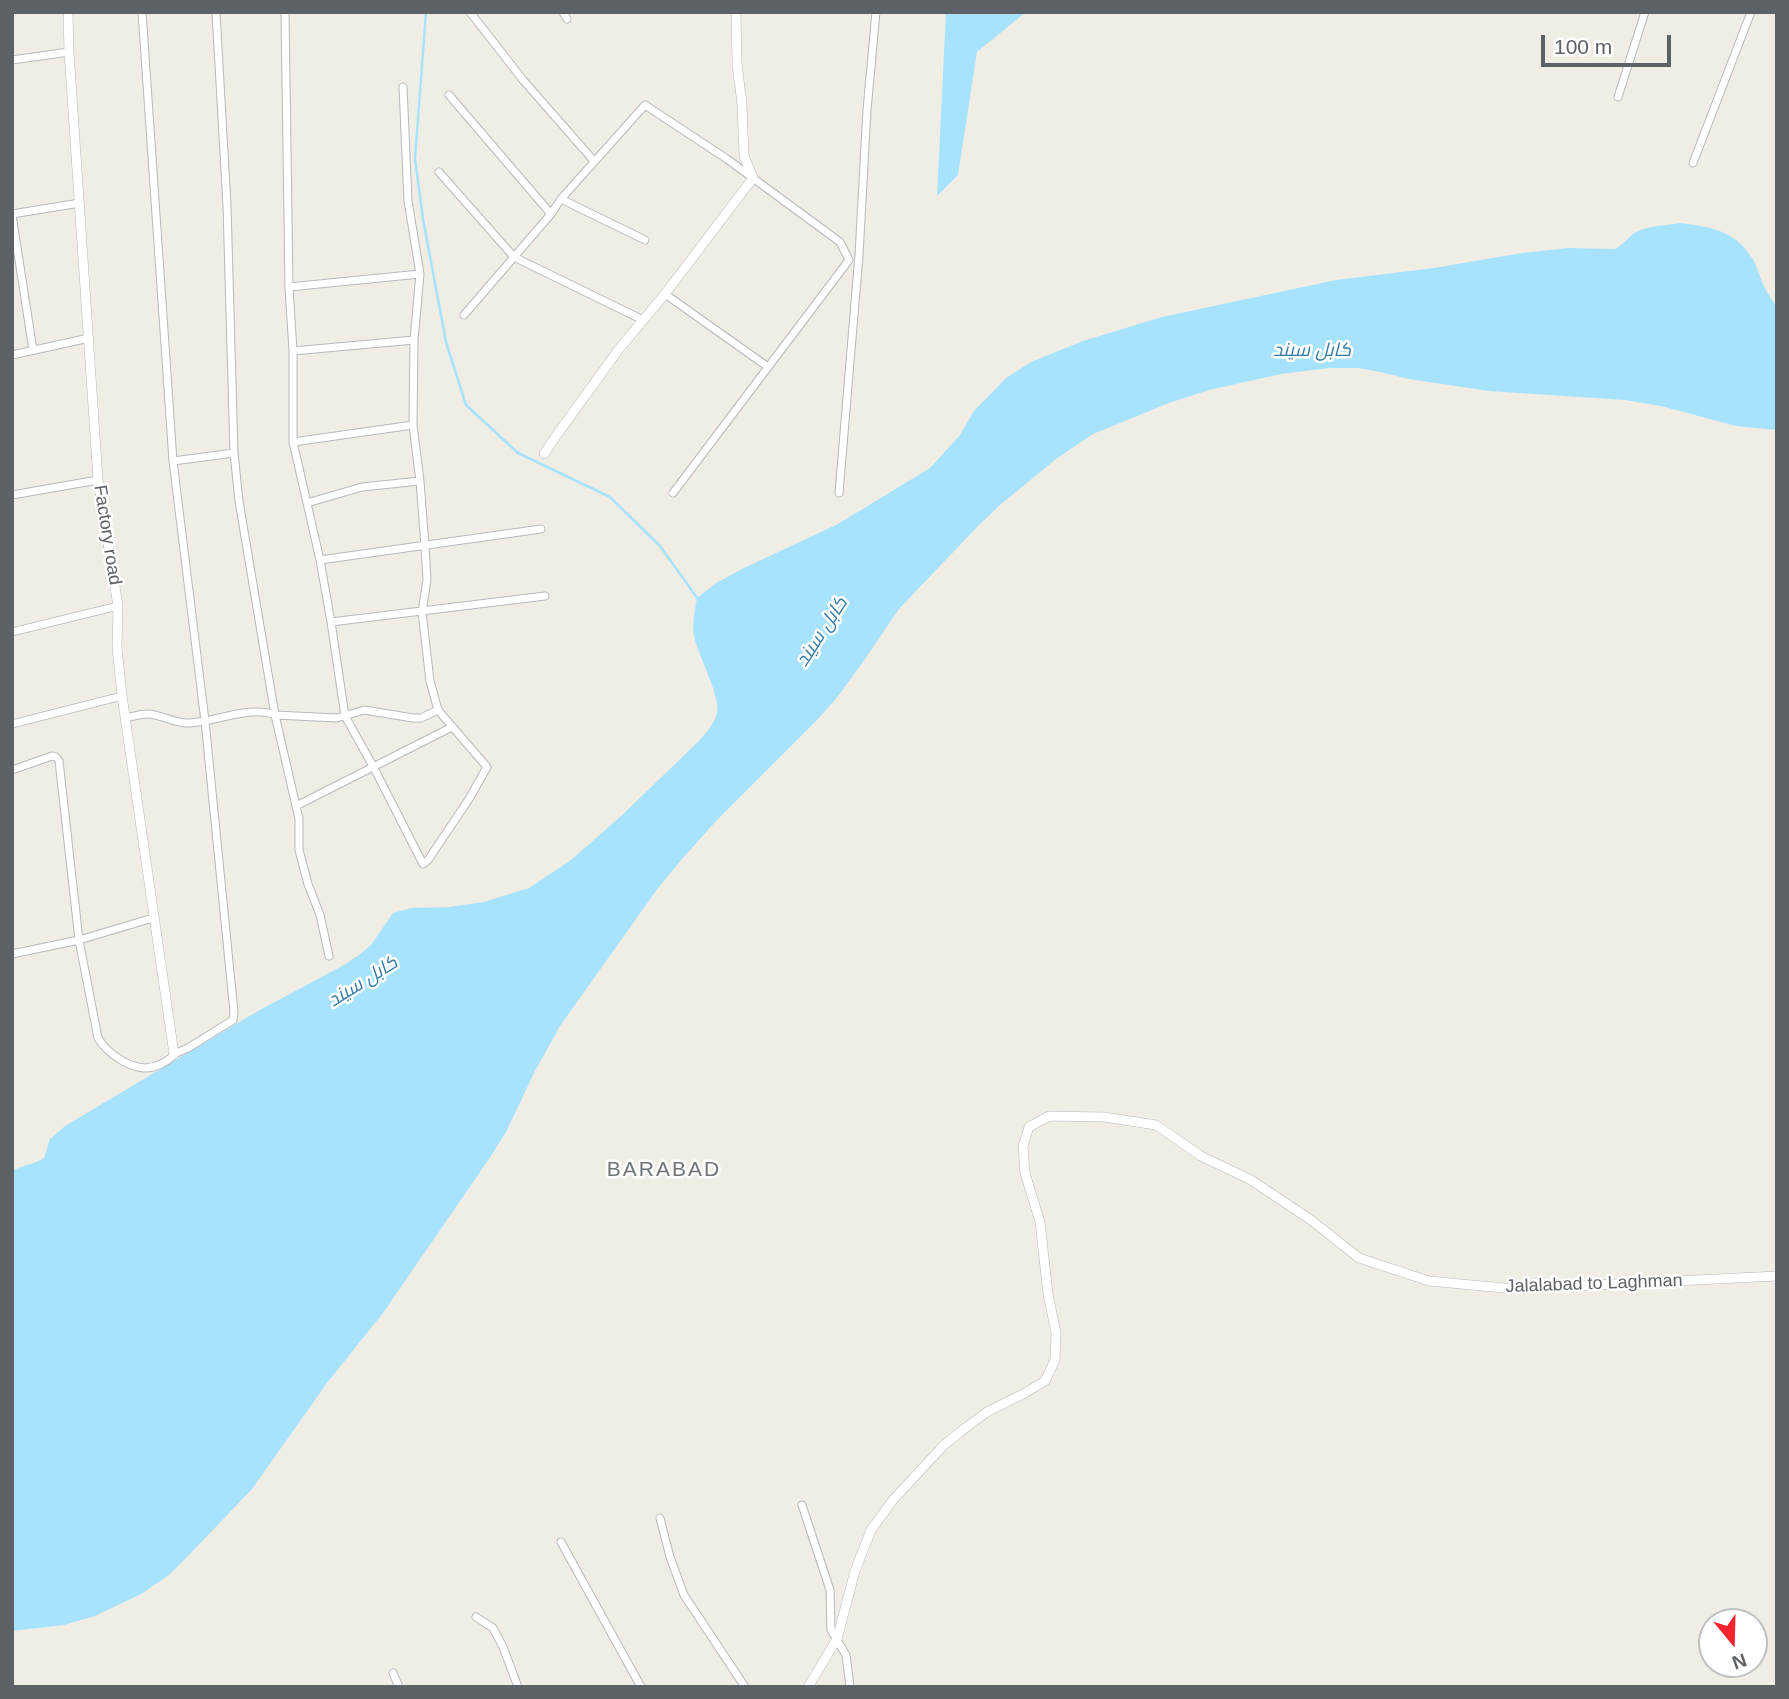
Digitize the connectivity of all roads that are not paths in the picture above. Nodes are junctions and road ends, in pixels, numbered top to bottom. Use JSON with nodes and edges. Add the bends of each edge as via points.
{"nodes":[{"id":1,"x":68,"y":12,"type":"edge"},
{"id":2,"x":142,"y":12,"type":"edge"},
{"id":3,"x":216,"y":12,"type":"edge"},
{"id":4,"x":285,"y":12,"type":"edge"},
{"id":5,"x":470,"y":12,"type":"edge"},
{"id":6,"x":736,"y":12,"type":"edge"},
{"id":7,"x":876,"y":12,"type":"edge"},
{"id":8,"x":1645,"y":12,"type":"edge"},
{"id":9,"x":1751,"y":12,"type":"edge"},
{"id":10,"x":69,"y":52,"type":"junction"},
{"id":11,"x":12,"y":60,"type":"edge"},
{"id":12,"x":403,"y":87,"type":"dead end"},
{"id":13,"x":449,"y":94,"type":"dead end"},
{"id":14,"x":1618,"y":97,"type":"dead end"},
{"id":15,"x":594,"y":161,"type":"junction"},
{"id":16,"x":1693,"y":163,"type":"dead end"},
{"id":17,"x":439,"y":172,"type":"dead end"},
{"id":18,"x":753,"y":178,"type":"junction"},
{"id":19,"x":561,"y":199,"type":"junction"},
{"id":20,"x":80,"y":203,"type":"junction"},
{"id":21,"x":12,"y":214,"type":"edge"},
{"id":22,"x":551,"y":214,"type":"junction"},
{"id":23,"x":645,"y":240,"type":"dead end"},
{"id":24,"x":514,"y":257,"type":"junction"},
{"id":25,"x":420,"y":274,"type":"junction"},
{"id":26,"x":289,"y":287,"type":"junction"},
{"id":27,"x":665,"y":294,"type":"junction"},
{"id":28,"x":464,"y":314,"type":"dead end"},
{"id":29,"x":643,"y":320,"type":"junction"},
{"id":30,"x":89,"y":338,"type":"junction"},
{"id":31,"x":414,"y":340,"type":"junction"},
{"id":32,"x":33,"y":350,"type":"junction"},
{"id":33,"x":293,"y":351,"type":"junction"},
{"id":34,"x":12,"y":355,"type":"edge"},
{"id":35,"x":768,"y":367,"type":"junction"},
{"id":36,"x":413,"y":425,"type":"junction"},
{"id":37,"x":293,"y":442,"type":"junction"},
{"id":38,"x":234,"y":453,"type":"junction"},
{"id":39,"x":544,"y":454,"type":"dead end"},
{"id":40,"x":173,"y":461,"type":"junction"},
{"id":41,"x":98,"y":480,"type":"junction"},
{"id":42,"x":419,"y":481,"type":"junction"},
{"id":43,"x":673,"y":493,"type":"dead end"},
{"id":44,"x":839,"y":493,"type":"dead end"},
{"id":45,"x":12,"y":495,"type":"edge"},
{"id":46,"x":307,"y":503,"type":"junction"},
{"id":47,"x":541,"y":529,"type":"dead end"},
{"id":48,"x":425,"y":546,"type":"junction"},
{"id":49,"x":320,"y":560,"type":"junction"},
{"id":50,"x":545,"y":596,"type":"dead end"},
{"id":51,"x":118,"y":606,"type":"junction"},
{"id":52,"x":422,"y":612,"type":"junction"},
{"id":53,"x":331,"y":622,"type":"junction"},
{"id":54,"x":12,"y":632,"type":"edge"},
{"id":55,"x":122,"y":696,"type":"junction"},
{"id":56,"x":438,"y":710,"type":"junction"},
{"id":57,"x":275,"y":715,"type":"junction"},
{"id":58,"x":345,"y":716,"type":"junction"},
{"id":59,"x":125,"y":718,"type":"junction"},
{"id":60,"x":205,"y":721,"type":"junction"},
{"id":61,"x":12,"y":724,"type":"edge"},
{"id":62,"x":452,"y":727,"type":"junction"},
{"id":63,"x":374,"y":768,"type":"junction"},
{"id":64,"x":12,"y":770,"type":"edge"},
{"id":65,"x":296,"y":806,"type":"junction"},
{"id":66,"x":153,"y":918,"type":"junction"},
{"id":67,"x":79,"y":940,"type":"junction"},
{"id":68,"x":12,"y":954,"type":"edge"},
{"id":69,"x":329,"y":956,"type":"dead end"},
{"id":70,"x":174,"y":1054,"type":"junction"},
{"id":71,"x":1777,"y":1276,"type":"edge"},
{"id":72,"x":802,"y":1505,"type":"dead end"},
{"id":73,"x":660,"y":1518,"type":"dead end"},
{"id":74,"x":561,"y":1542,"type":"dead end"},
{"id":75,"x":476,"y":1617,"type":"dead end"},
{"id":76,"x":837,"y":1639,"type":"junction"},
{"id":77,"x":393,"y":1673,"type":"dead end"},
{"id":78,"x":399,"y":1687,"type":"edge"},
{"id":79,"x":518,"y":1687,"type":"edge"},
{"id":80,"x":641,"y":1687,"type":"edge"},
{"id":81,"x":745,"y":1687,"type":"edge"},
{"id":82,"x":808,"y":1687,"type":"edge"},
{"id":83,"x":850,"y":1687,"type":"edge"}],
"edges":[{"from":1,"to":10,"type":"street","name":"Factory road"},
{"from":2,"to":40,"type":"street"},
{"from":3,"to":38,"type":"street"},
{"from":4,"to":26,"type":"street"},
{"from":5,"to":15,"type":"street"},
{"from":6,"to":18,"type":"street","via":[[744,156]]},
{"from":7,"to":44,"type":"street"},
{"from":8,"to":14,"type":"street"},
{"from":9,"to":16,"type":"street"},
{"from":10,"to":11,"type":"street"},
{"from":10,"to":20,"type":"street","name":"Factory road"},
{"from":12,"to":25,"type":"street","via":[[408,201]]},
{"from":13,"to":22,"type":"street"},
{"from":15,"to":18,"type":"street","via":[[645,105]]},
{"from":15,"to":19,"type":"street"},
{"from":17,"to":24,"type":"street"},
{"from":18,"to":27,"type":"street"},
{"from":18,"to":35,"type":"street","via":[[841,242],[849,260]]},
{"from":19,"to":22,"type":"street"},
{"from":19,"to":23,"type":"street"},
{"from":20,"to":21,"type":"street"},
{"from":20,"to":30,"type":"street","name":"Factory road"},
{"from":21,"to":32,"type":"street"},
{"from":22,"to":24,"type":"street"},
{"from":24,"to":28,"type":"street"},
{"from":24,"to":29,"type":"street"},
{"from":25,"to":26,"type":"street"},
{"from":25,"to":31,"type":"street"},
{"from":26,"to":33,"type":"street"},
{"from":27,"to":29,"type":"street"},
{"from":27,"to":35,"type":"street"},
{"from":29,"to":39,"type":"street"},
{"from":30,"to":32,"type":"street"},
{"from":30,"to":41,"type":"street","name":"Factory road"},
{"from":31,"to":33,"type":"street"},
{"from":31,"to":36,"type":"street"},
{"from":32,"to":34,"type":"street"},
{"from":33,"to":37,"type":"street"},
{"from":35,"to":43,"type":"street"},
{"from":36,"to":37,"type":"street"},
{"from":36,"to":42,"type":"street"},
{"from":37,"to":46,"type":"street"},
{"from":38,"to":40,"type":"street"},
{"from":38,"to":57,"type":"street"},
{"from":40,"to":60,"type":"street"},
{"from":41,"to":45,"type":"street"},
{"from":41,"to":51,"type":"street","name":"Factory road"},
{"from":42,"to":46,"type":"street","via":[[362,488]]},
{"from":42,"to":48,"type":"street"},
{"from":46,"to":49,"type":"street"},
{"from":47,"to":48,"type":"street"},
{"from":48,"to":49,"type":"street"},
{"from":48,"to":52,"type":"street","via":[[427,580]]},
{"from":49,"to":53,"type":"street"},
{"from":50,"to":52,"type":"street"},
{"from":51,"to":54,"type":"street"},
{"from":51,"to":55,"type":"street","name":"Factory road"},
{"from":52,"to":53,"type":"street"},
{"from":52,"to":56,"type":"street"},
{"from":53,"to":58,"type":"street"},
{"from":55,"to":59,"type":"street","name":"Factory road"},
{"from":55,"to":61,"type":"street"},
{"from":56,"to":58,"type":"street","via":[[421,718],[364,710]]},
{"from":56,"to":62,"type":"street"},
{"from":57,"to":58,"type":"street"},
{"from":57,"to":60,"type":"street","via":[[234,714]]},
{"from":57,"to":65,"type":"street"},
{"from":58,"to":63,"type":"street"},
{"from":59,"to":60,"type":"street","via":[[146,714],[186,723]]},
{"from":59,"to":66,"type":"street","name":"Factory road"},
{"from":60,"to":70,"type":"street","via":[[234,1012],[233,1020]]},
{"from":62,"to":63,"type":"street"},
{"from":62,"to":63,"type":"street","via":[[487,767],[423,864]]},
{"from":63,"to":65,"type":"street"},
{"from":64,"to":67,"type":"street","via":[[52,756],[59,761]]},
{"from":65,"to":69,"type":"street","via":[[299,850]]},
{"from":66,"to":67,"type":"street"},
{"from":66,"to":70,"type":"street","name":"Factory road"},
{"from":67,"to":68,"type":"street"},
{"from":67,"to":70,"type":"street","via":[[102,1044],[122,1061],[145,1068]]},
{"from":71,"to":76,"type":"street","name":"Jalalabad to Laghman","via":[[1514,1289],[1429,1281],[1359,1258],[1251,1180],[1201,1156],[1156,1125],[1104,1117],[1049,1116],[1029,1127],[1023,1146],[1025,1173],[1040,1222],[1056,1333],[1055,1360],[1045,1381],[960,1432],[893,1500],[871,1530]]},
{"from":72,"to":76,"type":"street","via":[[830,1590],[831,1630]]},
{"from":73,"to":81,"type":"street","via":[[684,1595]]},
{"from":74,"to":80,"type":"street"},
{"from":75,"to":79,"type":"street","via":[[493,1628]]},
{"from":76,"to":82,"type":"street","name":"Jalalabad to Laghman"},
{"from":76,"to":83,"type":"street","via":[[846,1655]]},
{"from":77,"to":78,"type":"street"}]}
